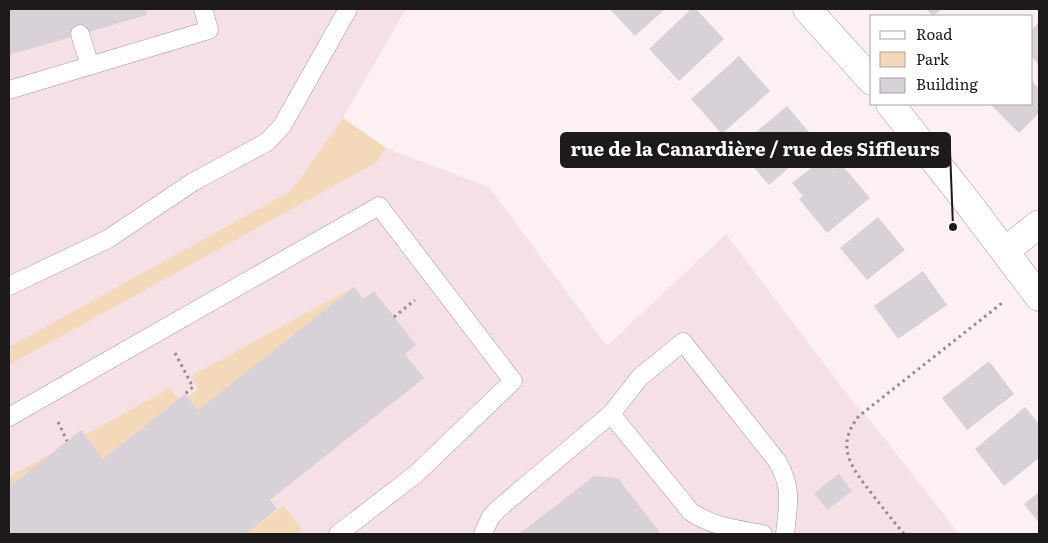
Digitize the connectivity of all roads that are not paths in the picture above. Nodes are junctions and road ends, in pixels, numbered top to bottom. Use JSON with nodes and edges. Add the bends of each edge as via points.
{"nodes":[{"id":1,"x":348,"y":9,"type":"edge"},
{"id":2,"x":807,"y":9,"type":"edge"},
{"id":3,"x":209,"y":10,"type":"edge"},
{"id":4,"x":80,"y":34,"type":"dead end"},
{"id":5,"x":90,"y":66,"type":"junction"},
{"id":6,"x":870,"y":79,"type":"edge"},
{"id":7,"x":9,"y":90,"type":"edge"},
{"id":8,"x":891,"y":105,"type":"edge"},
{"id":9,"x":1039,"y":224,"type":"edge"},
{"id":10,"x":1005,"y":251,"type":"junction"},
{"id":11,"x":9,"y":286,"type":"edge"},
{"id":12,"x":1039,"y":297,"type":"edge"},
{"id":13,"x":611,"y":414,"type":"junction"},
{"id":14,"x":9,"y":417,"type":"edge"},
{"id":15,"x":338,"y":534,"type":"edge"},
{"id":16,"x":483,"y":534,"type":"edge"},
{"id":17,"x":763,"y":534,"type":"edge"},
{"id":18,"x":785,"y":534,"type":"edge"}],
"edges":[{"from":1,"to":11,"type":"lane","via":[[282,126],[267,142],[193,182],[108,239]]},
{"from":2,"to":6,"type":"street"},
{"from":3,"to":5,"type":"lane","via":[[209,30]]},
{"from":4,"to":5,"type":"lane"},
{"from":5,"to":7,"type":"lane"},
{"from":8,"to":10,"type":"street"},
{"from":9,"to":10,"type":"street"},
{"from":10,"to":12,"type":"street"},
{"from":13,"to":16,"type":"lane","via":[[498,509]]},
{"from":13,"to":17,"type":"lane","via":[[691,512],[717,525]]},
{"from":13,"to":18,"type":"lane","via":[[640,377],[682,342],[785,474],[788,491]]},
{"from":14,"to":15,"type":"lane","via":[[379,206],[513,381],[416,474]]}]}
